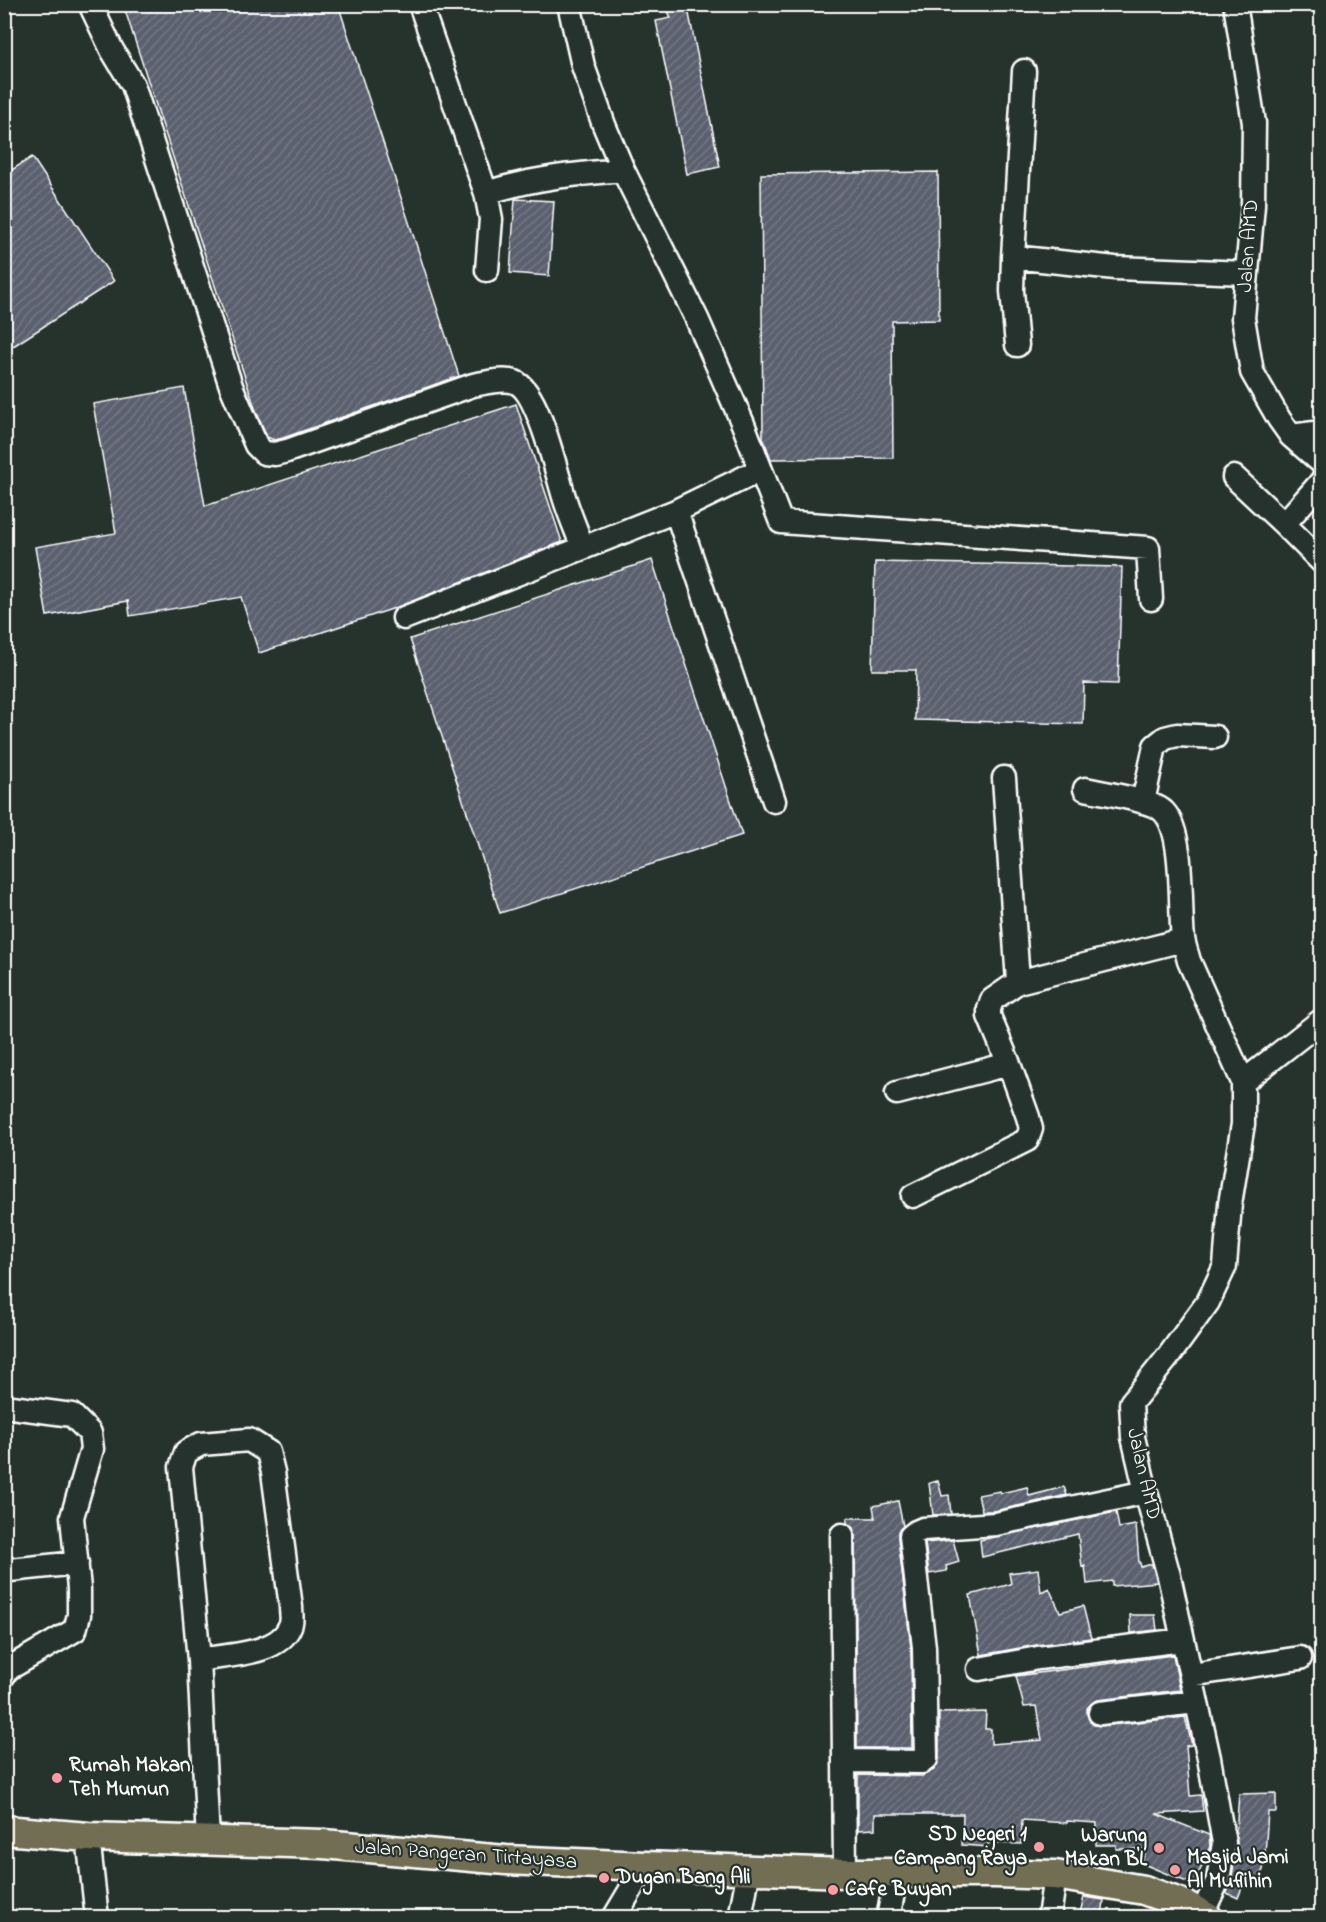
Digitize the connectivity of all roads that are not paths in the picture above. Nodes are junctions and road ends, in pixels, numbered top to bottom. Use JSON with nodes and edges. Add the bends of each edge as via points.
{"nodes":[{"id":1,"x":90,"y":4,"type":"edge"},
{"id":2,"x":420,"y":4,"type":"edge"},
{"id":3,"x":569,"y":4,"type":"edge"},
{"id":4,"x":1235,"y":4,"type":"edge"},
{"id":5,"x":1024,"y":71,"type":"dead end"},
{"id":6,"x":623,"y":171,"type":"junction"},
{"id":7,"x":486,"y":193,"type":"junction"},
{"id":8,"x":1013,"y":257,"type":"junction"},
{"id":9,"x":487,"y":270,"type":"dead end"},
{"id":10,"x":1247,"y":273,"type":"junction"},
{"id":11,"x":1017,"y":345,"type":"dead end"},
{"id":12,"x":1322,"y":432,"type":"edge"},
{"id":13,"x":1291,"y":436,"type":"junction"},
{"id":14,"x":1322,"y":463,"type":"edge"},
{"id":15,"x":760,"y":470,"type":"junction"},
{"id":16,"x":1234,"y":477,"type":"dead end"},
{"id":17,"x":1322,"y":481,"type":"edge"},
{"id":18,"x":675,"y":512,"type":"junction"},
{"id":19,"x":1284,"y":524,"type":"junction"},
{"id":20,"x":583,"y":548,"type":"junction"},
{"id":21,"x":1322,"y":562,"type":"edge"},
{"id":22,"x":1150,"y":599,"type":"dead end"},
{"id":23,"x":404,"y":618,"type":"dead end"},
{"id":24,"x":1215,"y":737,"type":"dead end"},
{"id":25,"x":1004,"y":778,"type":"dead end"},
{"id":26,"x":1085,"y":789,"type":"dead end"},
{"id":27,"x":774,"y":801,"type":"dead end"},
{"id":28,"x":1143,"y":802,"type":"junction"},
{"id":29,"x":1184,"y":940,"type":"junction"},
{"id":30,"x":1018,"y":982,"type":"junction"},
{"id":31,"x":1322,"y":1020,"type":"edge"},
{"id":32,"x":1008,"y":1064,"type":"junction"},
{"id":33,"x":1243,"y":1082,"type":"junction"},
{"id":34,"x":897,"y":1093,"type":"dead end"},
{"id":35,"x":913,"y":1196,"type":"dead end"},
{"id":36,"x":4,"y":1406,"type":"edge"},
{"id":37,"x":1146,"y":1492,"type":"junction"},
{"id":38,"x":842,"y":1535,"type":"dead end"},
{"id":39,"x":77,"y":1563,"type":"junction"},
{"id":40,"x":4,"y":1568,"type":"edge"},
{"id":41,"x":1183,"y":1640,"type":"junction"},
{"id":42,"x":1300,"y":1658,"type":"dead end"},
{"id":43,"x":199,"y":1660,"type":"junction"},
{"id":44,"x":979,"y":1669,"type":"dead end"},
{"id":45,"x":4,"y":1674,"type":"edge"},
{"id":46,"x":1191,"y":1675,"type":"junction"},
{"id":47,"x":1196,"y":1702,"type":"junction"},
{"id":48,"x":1100,"y":1713,"type":"dead end"},
{"id":49,"x":845,"y":1761,"type":"junction"},
{"id":50,"x":4,"y":1830,"type":"edge"},
{"id":51,"x":88,"y":1837,"type":"junction"},
{"id":52,"x":208,"y":1841,"type":"junction"},
{"id":53,"x":645,"y":1866,"type":"junction"},
{"id":54,"x":749,"y":1869,"type":"junction"},
{"id":55,"x":845,"y":1873,"type":"junction"},
{"id":56,"x":897,"y":1873,"type":"junction"},
{"id":57,"x":1055,"y":1875,"type":"junction"},
{"id":58,"x":1205,"y":1916,"type":"edge"},
{"id":59,"x":97,"y":1917,"type":"edge"},
{"id":60,"x":614,"y":1917,"type":"edge"},
{"id":61,"x":740,"y":1917,"type":"edge"},
{"id":62,"x":888,"y":1917,"type":"edge"},
{"id":63,"x":1049,"y":1917,"type":"edge"}],
"edges":[{"from":1,"to":20,"type":"street","via":[[133,85],[231,386],[256,445],[264,453],[287,452],[473,385],[515,382],[530,395]]},
{"from":2,"to":7,"type":"street"},
{"from":3,"to":6,"type":"street","via":[[583,66]]},
{"from":4,"to":10,"type":"street","name":"Jalan AMD","via":[[1254,123]]},
{"from":5,"to":8,"type":"street"},
{"from":6,"to":7,"type":"street","via":[[519,182]]},
{"from":6,"to":15,"type":"street","via":[[697,319]]},
{"from":7,"to":9,"type":"street","via":[[491,219]]},
{"from":8,"to":10,"type":"street","via":[[1115,268]]},
{"from":8,"to":11,"type":"street"},
{"from":10,"to":13,"type":"street","name":"Jalan AMD","via":[[1243,318],[1252,372]]},
{"from":12,"to":13,"type":"street"},
{"from":13,"to":14,"type":"street","name":"Jalan AMD"},
{"from":15,"to":18,"type":"street"},
{"from":15,"to":22,"type":"street","via":[[781,522],[1148,548]]},
{"from":16,"to":19,"type":"street"},
{"from":17,"to":19,"type":"street"},
{"from":18,"to":20,"type":"street"},
{"from":18,"to":27,"type":"street"},
{"from":19,"to":21,"type":"street"},
{"from":20,"to":23,"type":"street"},
{"from":24,"to":28,"type":"street","via":[[1177,735],[1155,746]]},
{"from":25,"to":30,"type":"street"},
{"from":26,"to":28,"type":"street"},
{"from":28,"to":29,"type":"street","via":[[1164,811],[1173,826]]},
{"from":29,"to":30,"type":"street"},
{"from":29,"to":33,"type":"street"},
{"from":30,"to":32,"type":"street","via":[[992,1000],[988,1009]]},
{"from":31,"to":33,"type":"street"},
{"from":32,"to":34,"type":"street"},
{"from":32,"to":35,"type":"street","via":[[1028,1117],[1028,1140]]},
{"from":33,"to":37,"type":"street","name":"Jalan AMD","via":[[1243,1124],[1225,1266],[1208,1302],[1131,1403],[1133,1437]]},
{"from":36,"to":39,"type":"street","via":[[72,1415],[90,1433],[92,1449],[72,1517]]},
{"from":37,"to":41,"type":"street","name":"Jalan AMD"},
{"from":37,"to":49,"type":"street","via":[[996,1524],[923,1529],[911,1536],[924,1647],[926,1760]]},
{"from":38,"to":49,"type":"street"},
{"from":39,"to":40,"type":"street"},
{"from":39,"to":45,"type":"street","via":[[79,1615],[75,1630]]},
{"from":41,"to":44,"type":"street"},
{"from":41,"to":46,"type":"street","name":"Jalan AMD"},
{"from":42,"to":46,"type":"street"},
{"from":43,"to":43,"type":"street","via":[[181,1467],[186,1452],[201,1444],[249,1440],[268,1452],[273,1472],[291,1625],[281,1640],[267,1648]]},
{"from":43,"to":52,"type":"street"},
{"from":46,"to":47,"type":"street","name":"Jalan AMD"},
{"from":47,"to":48,"type":"street"},
{"from":47,"to":58,"type":"street","name":"Jalan AMD","via":[[1224,1843],[1218,1880]]},
{"from":49,"to":55,"type":"street"},
{"from":50,"to":51,"type":"main road","name":"Jalan Pangeran Tirtayasa"},
{"from":51,"to":52,"type":"main road","name":"Jalan Pangeran Tirtayasa"},
{"from":51,"to":59,"type":"street"},
{"from":52,"to":53,"type":"main road","name":"Jalan Pangeran Tirtayasa","via":[[323,1844],[506,1860]]},
{"from":53,"to":54,"type":"main road","name":"Jalan Pangeran Tirtayasa"},
{"from":53,"to":60,"type":"street"},
{"from":54,"to":55,"type":"main road","name":"Jalan Pangeran Tirtayasa"},
{"from":54,"to":61,"type":"street"},
{"from":55,"to":56,"type":"main road","name":"Jalan Pangeran Tirtayasa"},
{"from":56,"to":57,"type":"main road","name":"Jalan Pangeran Tirtayasa"},
{"from":56,"to":62,"type":"street"},
{"from":57,"to":58,"type":"main road","name":"Jalan Pangeran Tirtayasa","via":[[1144,1890]]},
{"from":57,"to":63,"type":"street"}]}
